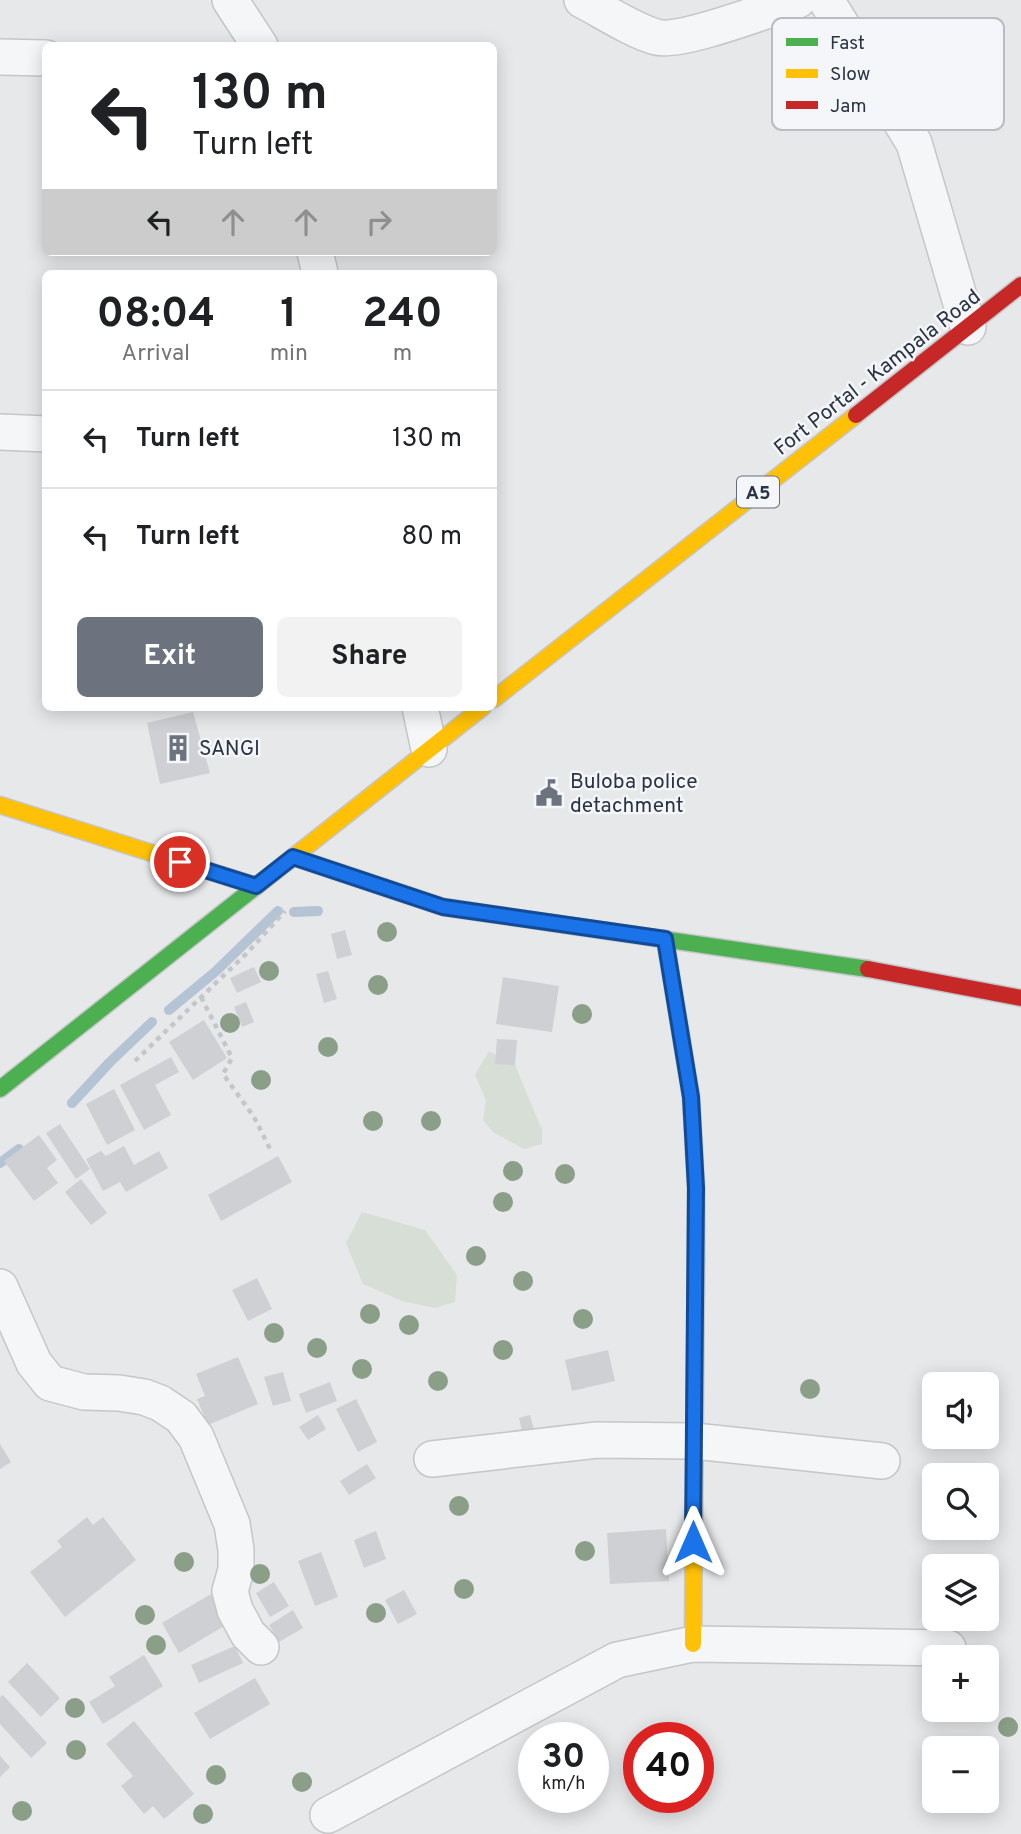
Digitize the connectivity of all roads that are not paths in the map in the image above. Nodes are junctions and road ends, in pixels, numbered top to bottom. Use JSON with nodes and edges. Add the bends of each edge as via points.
{"nodes":[{"id":1,"x":230,"y":0,"type":"edge"},
{"id":2,"x":582,"y":0,"type":"edge"},
{"id":3,"x":798,"y":0,"type":"edge"},
{"id":4,"x":827,"y":0,"type":"edge"},
{"id":5,"x":838,"y":18,"type":"edge"},
{"id":6,"x":257,"y":42,"type":"edge"},
{"id":7,"x":0,"y":57,"type":"edge"},
{"id":8,"x":42,"y":58,"type":"edge"},
{"id":9,"x":906,"y":130,"type":"edge"},
{"id":10,"x":1021,"y":285,"type":"edge"},
{"id":11,"x":968,"y":327,"type":"junction"},
{"id":12,"x":0,"y":432,"type":"edge"},
{"id":13,"x":42,"y":435,"type":"edge"},
{"id":14,"x":497,"y":697,"type":"edge"},
{"id":15,"x":420,"y":711,"type":"edge"},
{"id":16,"x":478,"y":711,"type":"edge"},
{"id":17,"x":429,"y":749,"type":"junction"},
{"id":18,"x":0,"y":805,"type":"edge"},
{"id":19,"x":293,"y":857,"type":"junction"},
{"id":20,"x":256,"y":886,"type":"junction"},
{"id":21,"x":665,"y":939,"type":"junction"},
{"id":22,"x":1021,"y":998,"type":"edge"},
{"id":23,"x":0,"y":1089,"type":"edge"},
{"id":24,"x":0,"y":1287,"type":"edge"},
{"id":25,"x":694,"y":1441,"type":"junction"},
{"id":26,"x":432,"y":1459,"type":"dead end"},
{"id":27,"x":882,"y":1461,"type":"dead end"},
{"id":28,"x":693,"y":1644,"type":"junction"},
{"id":29,"x":261,"y":1647,"type":"dead end"},
{"id":30,"x":922,"y":1648,"type":"edge"},
{"id":31,"x":328,"y":1815,"type":"dead end"}],
"edges":[{"from":1,"to":6,"type":"street"},
{"from":2,"to":3,"type":"street","via":[[658,38],[685,36]]},
{"from":4,"to":5,"type":"street"},
{"from":7,"to":8,"type":"street"},
{"from":9,"to":11,"type":"street","via":[[914,144]]},
{"from":10,"to":11,"type":"main road","name":"Fort Portal - Kampala Road","number":"A5"},
{"from":11,"to":14,"type":"main road","name":"Fort Portal - Kampala Road","number":"A5"},
{"from":12,"to":13,"type":"street"},
{"from":15,"to":17,"type":"street"},
{"from":16,"to":17,"type":"main road"},
{"from":17,"to":19,"type":"main road"},
{"from":18,"to":20,"type":"main road"},
{"from":19,"to":20,"type":"main road"},
{"from":19,"to":21,"type":"main road","via":[[443,907]]},
{"from":20,"to":23,"type":"main road"},
{"from":21,"to":22,"type":"main road","via":[[858,967]]},
{"from":21,"to":25,"type":"main road","via":[[691,1097],[696,1188]]},
{"from":24,"to":29,"type":"street","via":[[34,1363],[50,1383],[84,1392],[144,1397],[181,1417],[196,1437],[232,1524],[236,1570],[230,1591],[235,1610]]},
{"from":25,"to":26,"type":"street","via":[[597,1440]]},
{"from":25,"to":27,"type":"street"},
{"from":25,"to":28,"type":"main road"},
{"from":28,"to":30,"type":"street"},
{"from":28,"to":31,"type":"street","via":[[617,1660]]}]}
